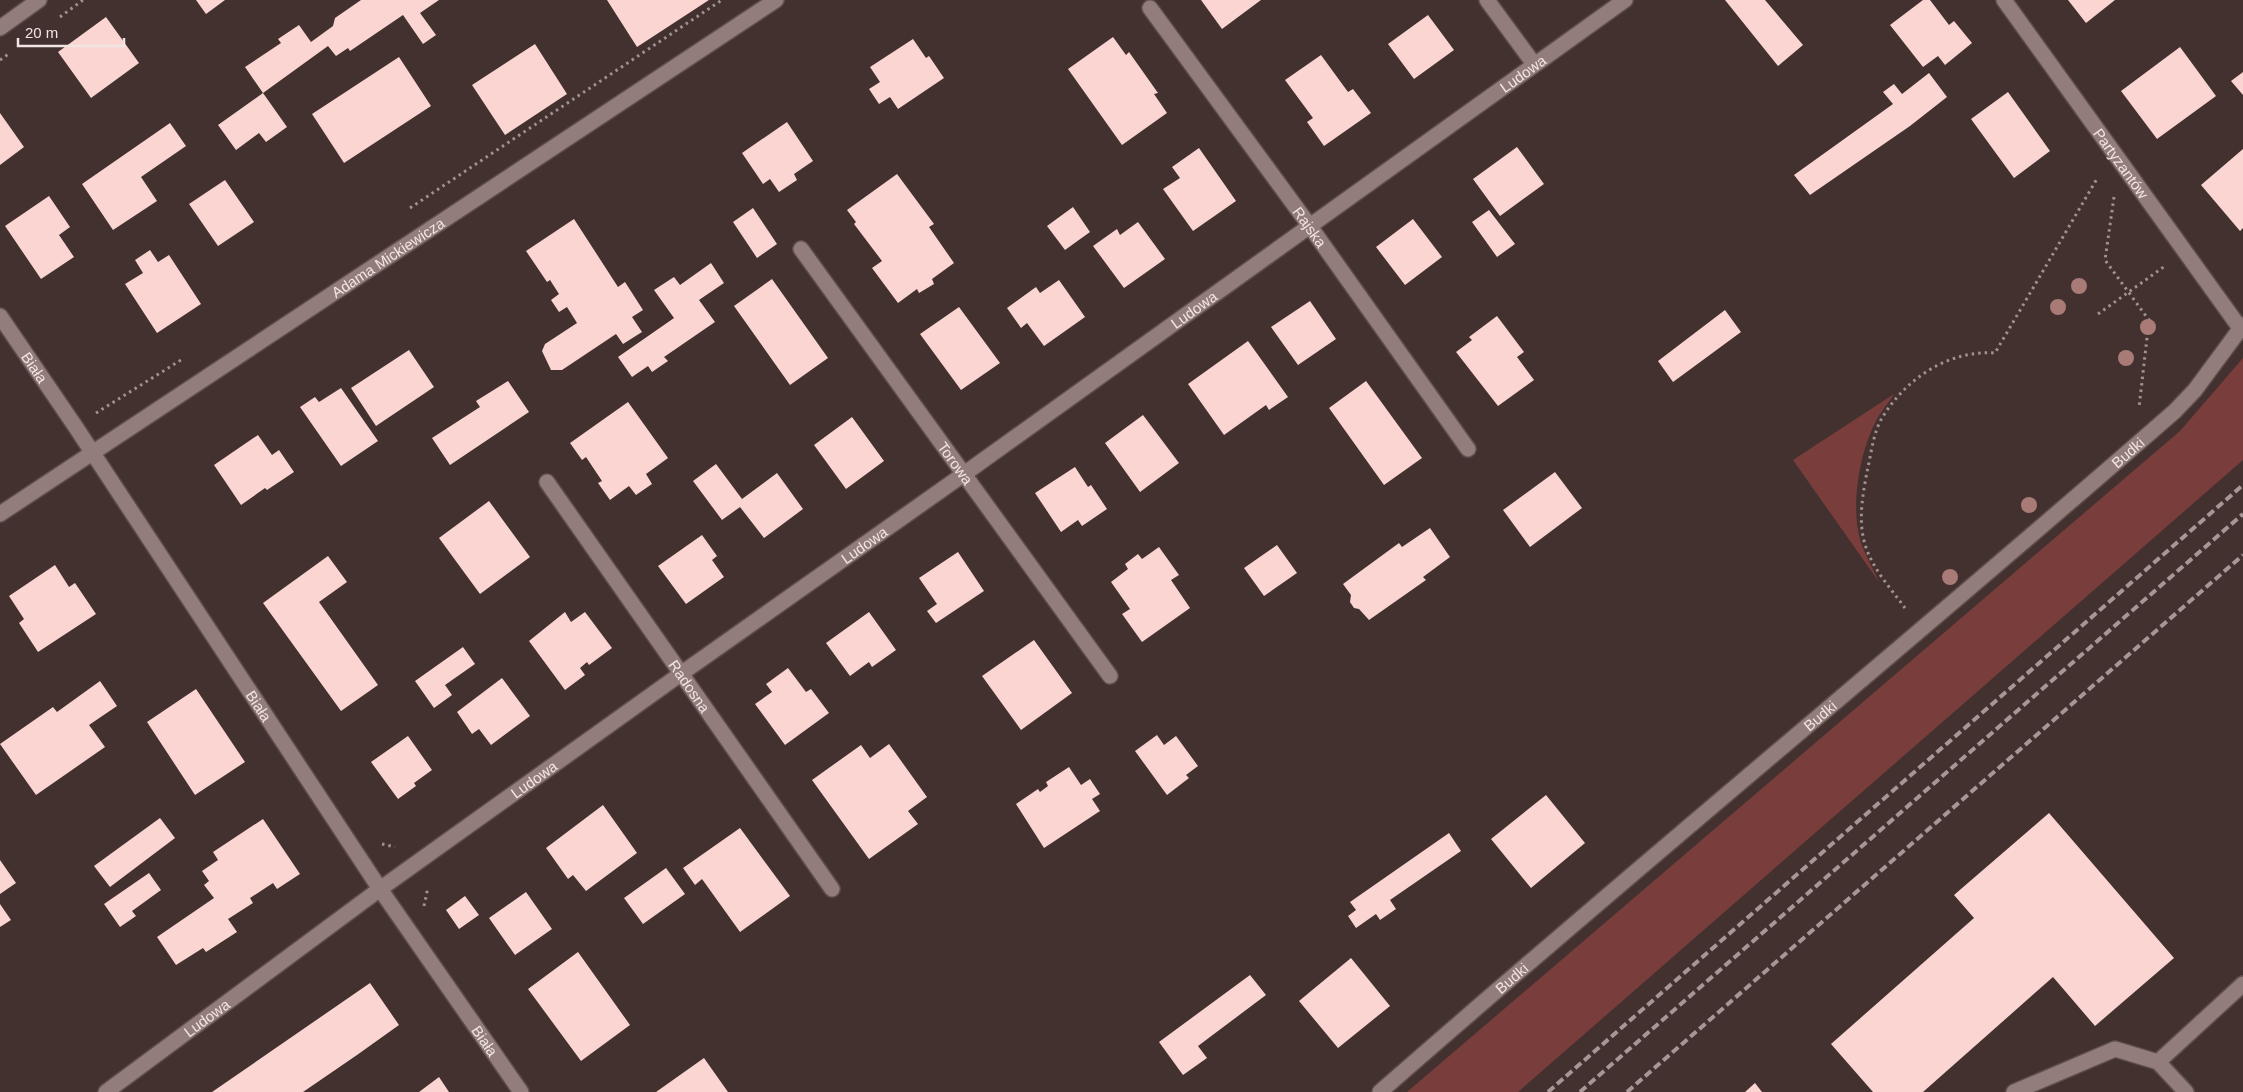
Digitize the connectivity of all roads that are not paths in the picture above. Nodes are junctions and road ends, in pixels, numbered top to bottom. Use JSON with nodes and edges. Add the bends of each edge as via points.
{"nodes":[{"id":1,"x":39,"y":0,"type":"edge"},
{"id":2,"x":776,"y":0,"type":"edge"},
{"id":3,"x":1487,"y":0,"type":"edge"},
{"id":4,"x":1625,"y":0,"type":"edge"},
{"id":5,"x":2004,"y":0,"type":"edge"},
{"id":6,"x":1150,"y":8,"type":"dead end"},
{"id":7,"x":0,"y":28,"type":"edge"},
{"id":8,"x":1534,"y":64,"type":"junction"},
{"id":9,"x":1309,"y":225,"type":"junction"},
{"id":10,"x":801,"y":249,"type":"dead end"},
{"id":11,"x":0,"y":316,"type":"edge"},
{"id":12,"x":2241,"y":326,"type":"edge"},
{"id":13,"x":1468,"y":449,"type":"dead end"},
{"id":14,"x":92,"y":452,"type":"junction"},
{"id":15,"x":964,"y":474,"type":"junction"},
{"id":16,"x":547,"y":482,"type":"dead end"},
{"id":17,"x":0,"y":514,"type":"edge"},
{"id":18,"x":682,"y":672,"type":"junction"},
{"id":19,"x":1110,"y":676,"type":"dead end"},
{"id":20,"x":380,"y":889,"type":"junction"},
{"id":21,"x":832,"y":889,"type":"dead end"},
{"id":22,"x":2243,"y":984,"type":"edge"},
{"id":23,"x":2158,"y":1062,"type":"junction"},
{"id":24,"x":106,"y":1092,"type":"edge"},
{"id":25,"x":521,"y":1092,"type":"edge"},
{"id":26,"x":1380,"y":1092,"type":"edge"},
{"id":27,"x":2014,"y":1092,"type":"edge"},
{"id":28,"x":2186,"y":1092,"type":"edge"}],
"edges":[{"from":1,"to":7,"type":"street"},
{"from":2,"to":14,"type":"street","name":"Adama Mickiewicza"},
{"from":3,"to":8,"type":"street"},
{"from":4,"to":8,"type":"street","name":"Ludowa"},
{"from":5,"to":12,"type":"street","name":"Partyzantów","via":[[2184,253]]},
{"from":6,"to":9,"type":"street","name":"Rajska"},
{"from":8,"to":9,"type":"street","name":"Ludowa"},
{"from":9,"to":13,"type":"street","name":"Rajska"},
{"from":9,"to":15,"type":"street","name":"Ludowa"},
{"from":10,"to":15,"type":"street","name":"Torowa"},
{"from":11,"to":14,"type":"street","name":"Biała"},
{"from":12,"to":26,"type":"street","name":"Budki","via":[[2195,390],[2148,435]]},
{"from":14,"to":17,"type":"street","name":"Adama Mickiewicza"},
{"from":14,"to":20,"type":"street","name":"Biała"},
{"from":15,"to":18,"type":"street","name":"Ludowa"},
{"from":15,"to":19,"type":"street","name":"Torowa"},
{"from":16,"to":18,"type":"street","name":"Radosna"},
{"from":18,"to":20,"type":"street","name":"Ludowa"},
{"from":18,"to":21,"type":"street","name":"Radosna"},
{"from":20,"to":24,"type":"street","name":"Ludowa"},
{"from":20,"to":25,"type":"street","name":"Biała"},
{"from":22,"to":23,"type":"street"},
{"from":23,"to":27,"type":"street","via":[[2115,1049]]},
{"from":23,"to":28,"type":"street"}]}
